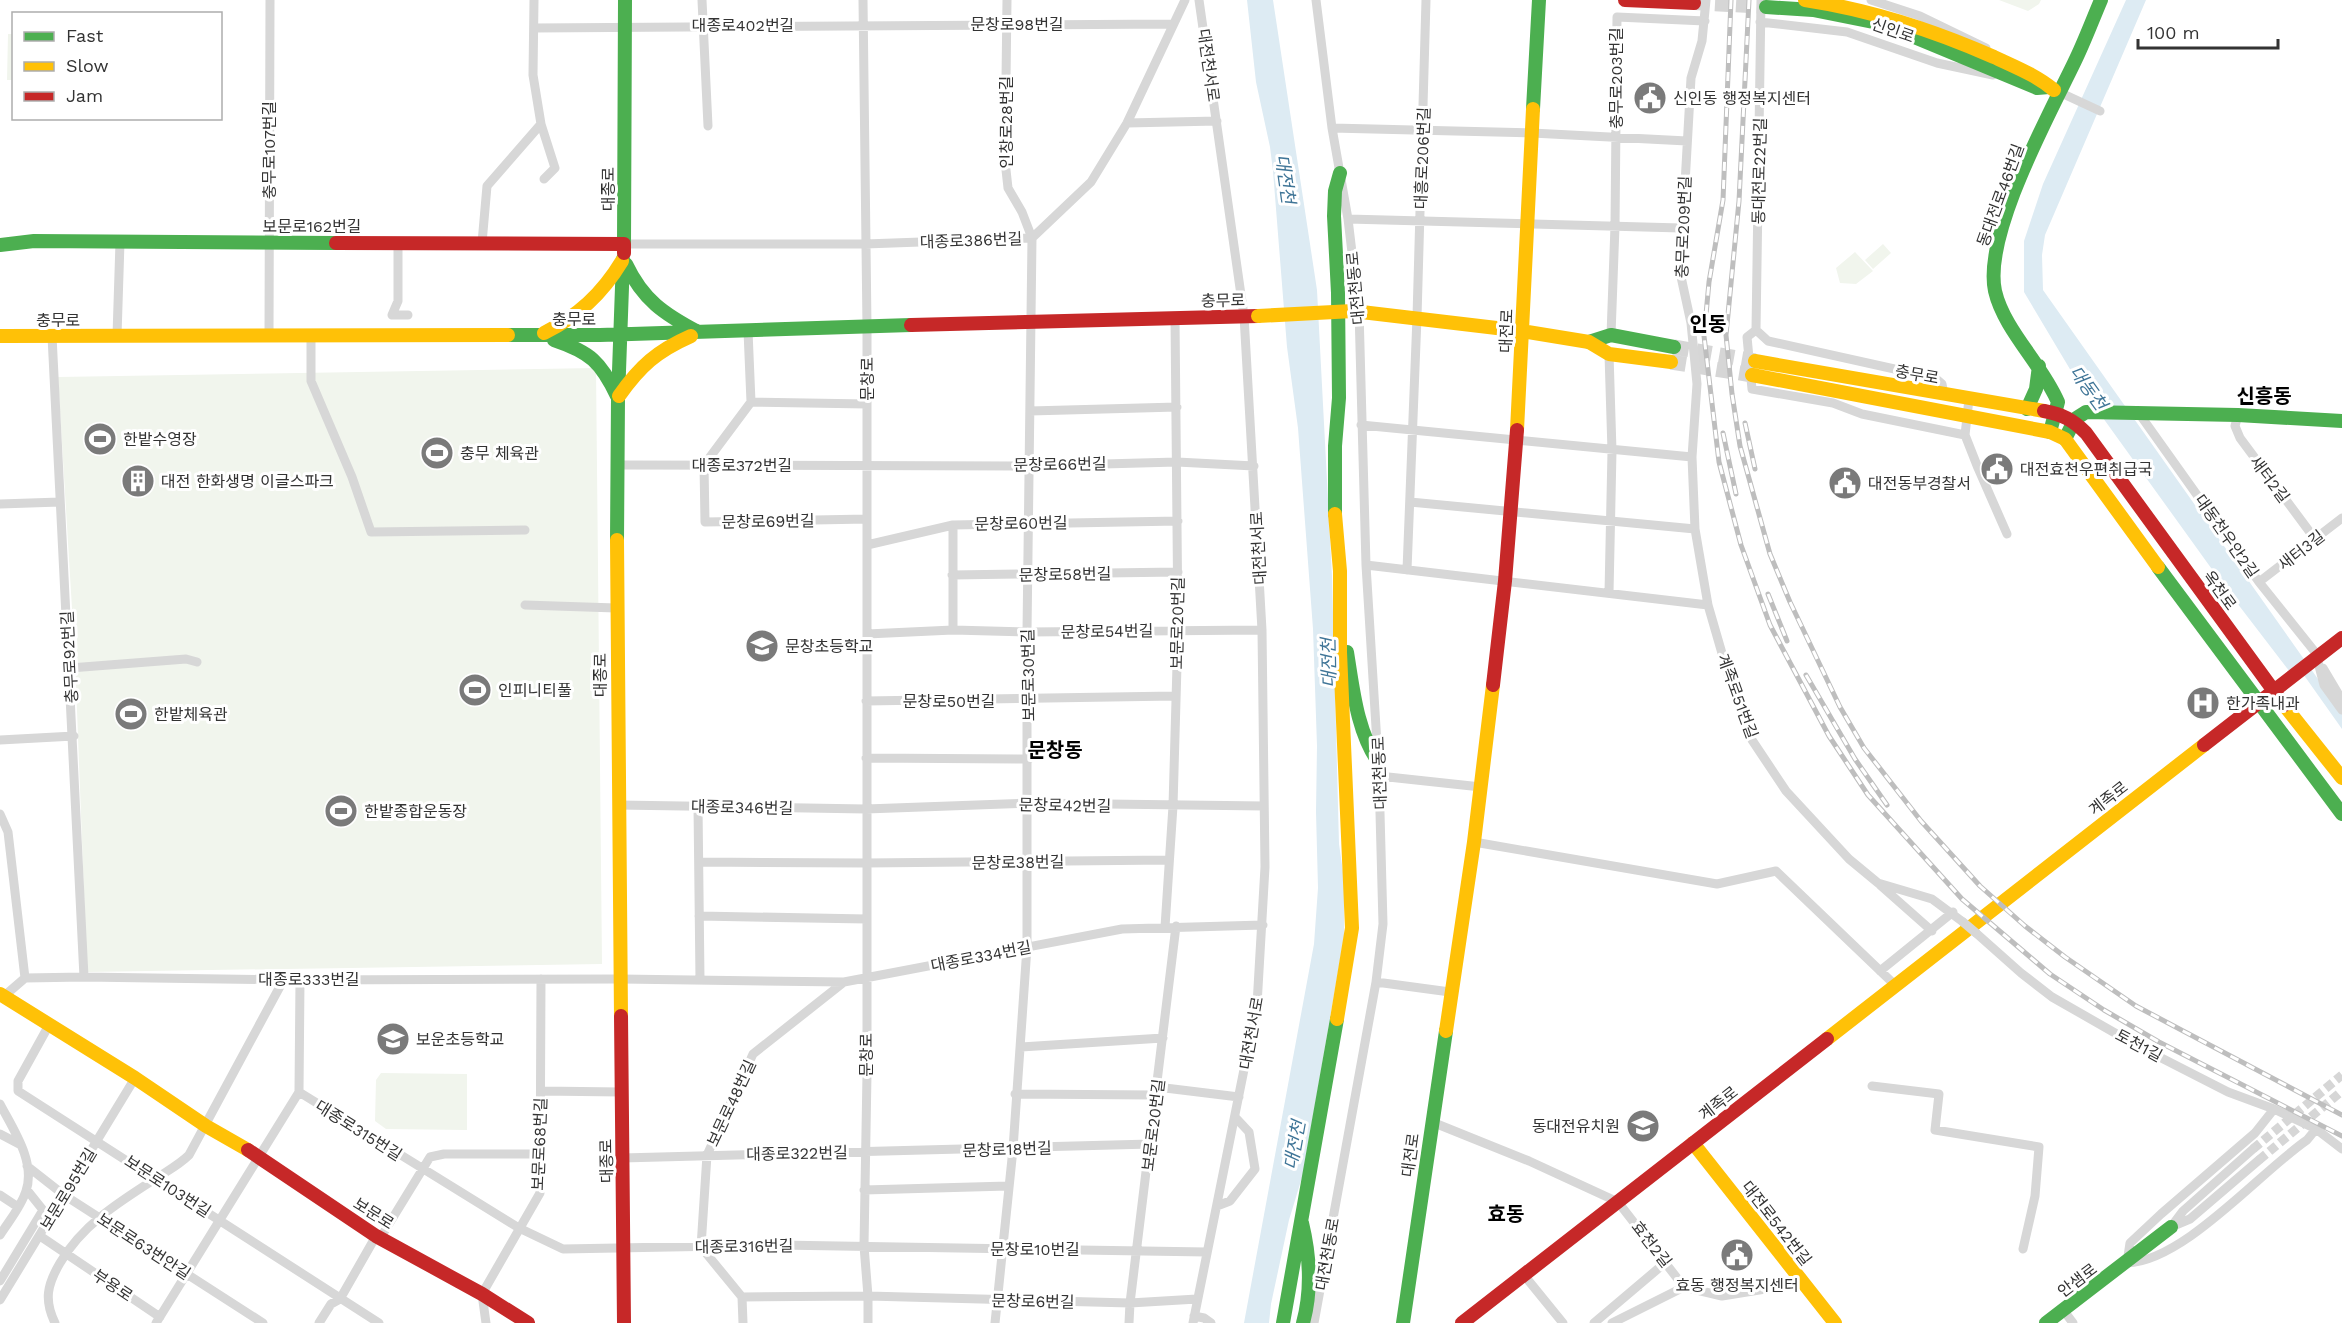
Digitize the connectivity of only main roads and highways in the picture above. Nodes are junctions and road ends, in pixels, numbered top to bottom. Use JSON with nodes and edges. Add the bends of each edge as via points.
{"nodes":[{"id":1,"x":625,"y":0,"type":"edge"},
{"id":2,"x":1539,"y":0,"type":"edge"},
{"id":3,"x":1625,"y":0,"type":"edge"},
{"id":4,"x":1805,"y":0,"type":"edge"},
{"id":5,"x":2102,"y":0,"type":"edge"},
{"id":6,"x":1700,"y":2,"type":"edge"},
{"id":7,"x":1764,"y":3,"type":"tunnel mouth"},
{"id":8,"x":2015,"y":72,"type":"junction"},
{"id":9,"x":2058,"y":92,"type":"junction"},
{"id":10,"x":1341,"y":173,"type":"road end"},
{"id":11,"x":624,"y":244,"type":"junction"},
{"id":12,"x":0,"y":245,"type":"edge"},
{"id":13,"x":623,"y":259,"type":"junction"},
{"id":14,"x":1522,"y":331,"type":"junction"},
{"id":15,"x":699,"y":333,"type":"junction"},
{"id":16,"x":539,"y":335,"type":"junction"},
{"id":17,"x":622,"y":335,"type":"junction"},
{"id":18,"x":0,"y":336,"type":"edge"},
{"id":19,"x":1589,"y":342,"type":"junction"},
{"id":20,"x":1674,"y":347,"type":"tunnel mouth"},
{"id":21,"x":1755,"y":361,"type":"tunnel mouth"},
{"id":22,"x":1671,"y":362,"type":"tunnel mouth"},
{"id":23,"x":2038,"y":366,"type":"junction"},
{"id":24,"x":1752,"y":375,"type":"tunnel mouth"},
{"id":25,"x":618,"y":399,"type":"junction"},
{"id":26,"x":2027,"y":409,"type":"junction"},
{"id":27,"x":2057,"y":413,"type":"junction"},
{"id":28,"x":2073,"y":420,"type":"junction"},
{"id":29,"x":2342,"y":421,"type":"edge"},
{"id":30,"x":2050,"y":432,"type":"junction"},
{"id":31,"x":2066,"y":439,"type":"junction"},
{"id":32,"x":1339,"y":612,"type":"junction"},
{"id":33,"x":2342,"y":638,"type":"edge"},
{"id":34,"x":2273,"y":691,"type":"junction"},
{"id":35,"x":2258,"y":702,"type":"junction"},
{"id":36,"x":1379,"y":770,"type":"road end"},
{"id":37,"x":2342,"y":778,"type":"edge"},
{"id":38,"x":2342,"y":814,"type":"edge"},
{"id":39,"x":2,"y":995,"type":"edge"},
{"id":40,"x":1693,"y":1143,"type":"junction"},
{"id":41,"x":1300,"y":1218,"type":"junction"},
{"id":42,"x":2171,"y":1227,"type":"road end"},
{"id":43,"x":1405,"y":1321,"type":"edge"},
{"id":44,"x":528,"y":1323,"type":"edge"},
{"id":45,"x":624,"y":1323,"type":"edge"},
{"id":46,"x":1283,"y":1323,"type":"edge"},
{"id":47,"x":1303,"y":1323,"type":"edge"},
{"id":48,"x":1462,"y":1323,"type":"edge"},
{"id":49,"x":1835,"y":1323,"type":"edge"},
{"id":50,"x":2046,"y":1323,"type":"edge"}],
"edges":[{"from":1,"to":11,"type":"main road","name":"대종로"},
{"from":2,"to":14,"type":"main road","name":"대전로"},
{"from":3,"to":6,"type":"main road"},
{"from":4,"to":8,"type":"main road","name":"신인로","via":[[1884,15],[1934,33]]},
{"from":5,"to":9,"type":"main road","name":"동대전로46번길"},
{"from":7,"to":8,"type":"main road","name":"신인로","via":[[1883,24]]},
{"from":8,"to":9,"type":"main road","name":"신인로","via":[[2037,88]]},
{"from":9,"to":23,"type":"main road","name":"동대전로46번길","via":[[2021,179],[1994,260],[1995,290]]},
{"from":10,"to":32,"type":"main road","via":[[1335,191],[1334,216],[1339,398],[1334,510],[1340,571]]},
{"from":11,"to":12,"type":"main road","name":"보문로162번길","via":[[34,241]]},
{"from":11,"to":13,"type":"main road","name":"대종로"},
{"from":13,"to":15,"type":"main road","via":[[645,297]]},
{"from":13,"to":16,"type":"main road","via":[[592,303]]},
{"from":13,"to":17,"type":"main road","name":"대종로"},
{"from":14,"to":15,"type":"main road","name":"충무로","bridge":true,"via":[[1356,311]]},
{"from":14,"to":19,"type":"main road","name":"충무로"},
{"from":14,"to":43,"type":"main road","name":"대전로","via":[[1512,511],[1481,788]]},
{"from":15,"to":17,"type":"main road","name":"충무로"},
{"from":15,"to":25,"type":"main road","via":[[650,358]]},
{"from":16,"to":17,"type":"main road","name":"충무로"},
{"from":16,"to":18,"type":"main road","name":"충무로"},
{"from":16,"to":25,"type":"main road","via":[[581,348],[594,358]]},
{"from":17,"to":25,"type":"main road","name":"대종로"},
{"from":19,"to":20,"type":"main road","name":"충무로","via":[[1611,335]]},
{"from":19,"to":22,"type":"main road","name":"충무로","via":[[1609,354]]},
{"from":21,"to":26,"type":"main road","name":"충무로"},
{"from":23,"to":26,"type":"main road","via":[[2036,389]]},
{"from":23,"to":27,"type":"main road","name":"동대전로46번길","via":[[2055,393]]},
{"from":24,"to":30,"type":"main road","name":"충무로"},
{"from":25,"to":45,"type":"main road","name":"대종로","via":[[616,608]]},
{"from":26,"to":27,"type":"main road","name":"충무로"},
{"from":27,"to":28,"type":"main road","name":"충무로"},
{"from":27,"to":30,"type":"main road"},
{"from":28,"to":29,"type":"main road","via":[[2080,413],[2138,412]]},
{"from":28,"to":31,"type":"main road"},
{"from":28,"to":34,"type":"main road","name":"옥천로"},
{"from":30,"to":31,"type":"main road","name":"충무로"},
{"from":31,"to":35,"type":"main road"},
{"from":32,"to":36,"type":"main road","via":[[1369,749]]},
{"from":32,"to":41,"type":"main road","via":[[1352,928]]},
{"from":33,"to":34,"type":"main road","name":"계족로"},
{"from":34,"to":35,"type":"main road","name":"계족로"},
{"from":34,"to":37,"type":"main road","name":"옥천로"},
{"from":35,"to":38,"type":"main road"},
{"from":35,"to":40,"type":"main road","name":"계족로"},
{"from":39,"to":44,"type":"main road","name":"보문로","via":[[259,1156],[378,1236]]},
{"from":40,"to":48,"type":"main road","name":"계족로"},
{"from":40,"to":49,"type":"main road","name":"대전로542번길"},
{"from":41,"to":46,"type":"main road"},
{"from":41,"to":47,"type":"main road","via":[[1308,1247],[1313,1307]]},
{"from":42,"to":50,"type":"main road","name":"안샘로"}]}
